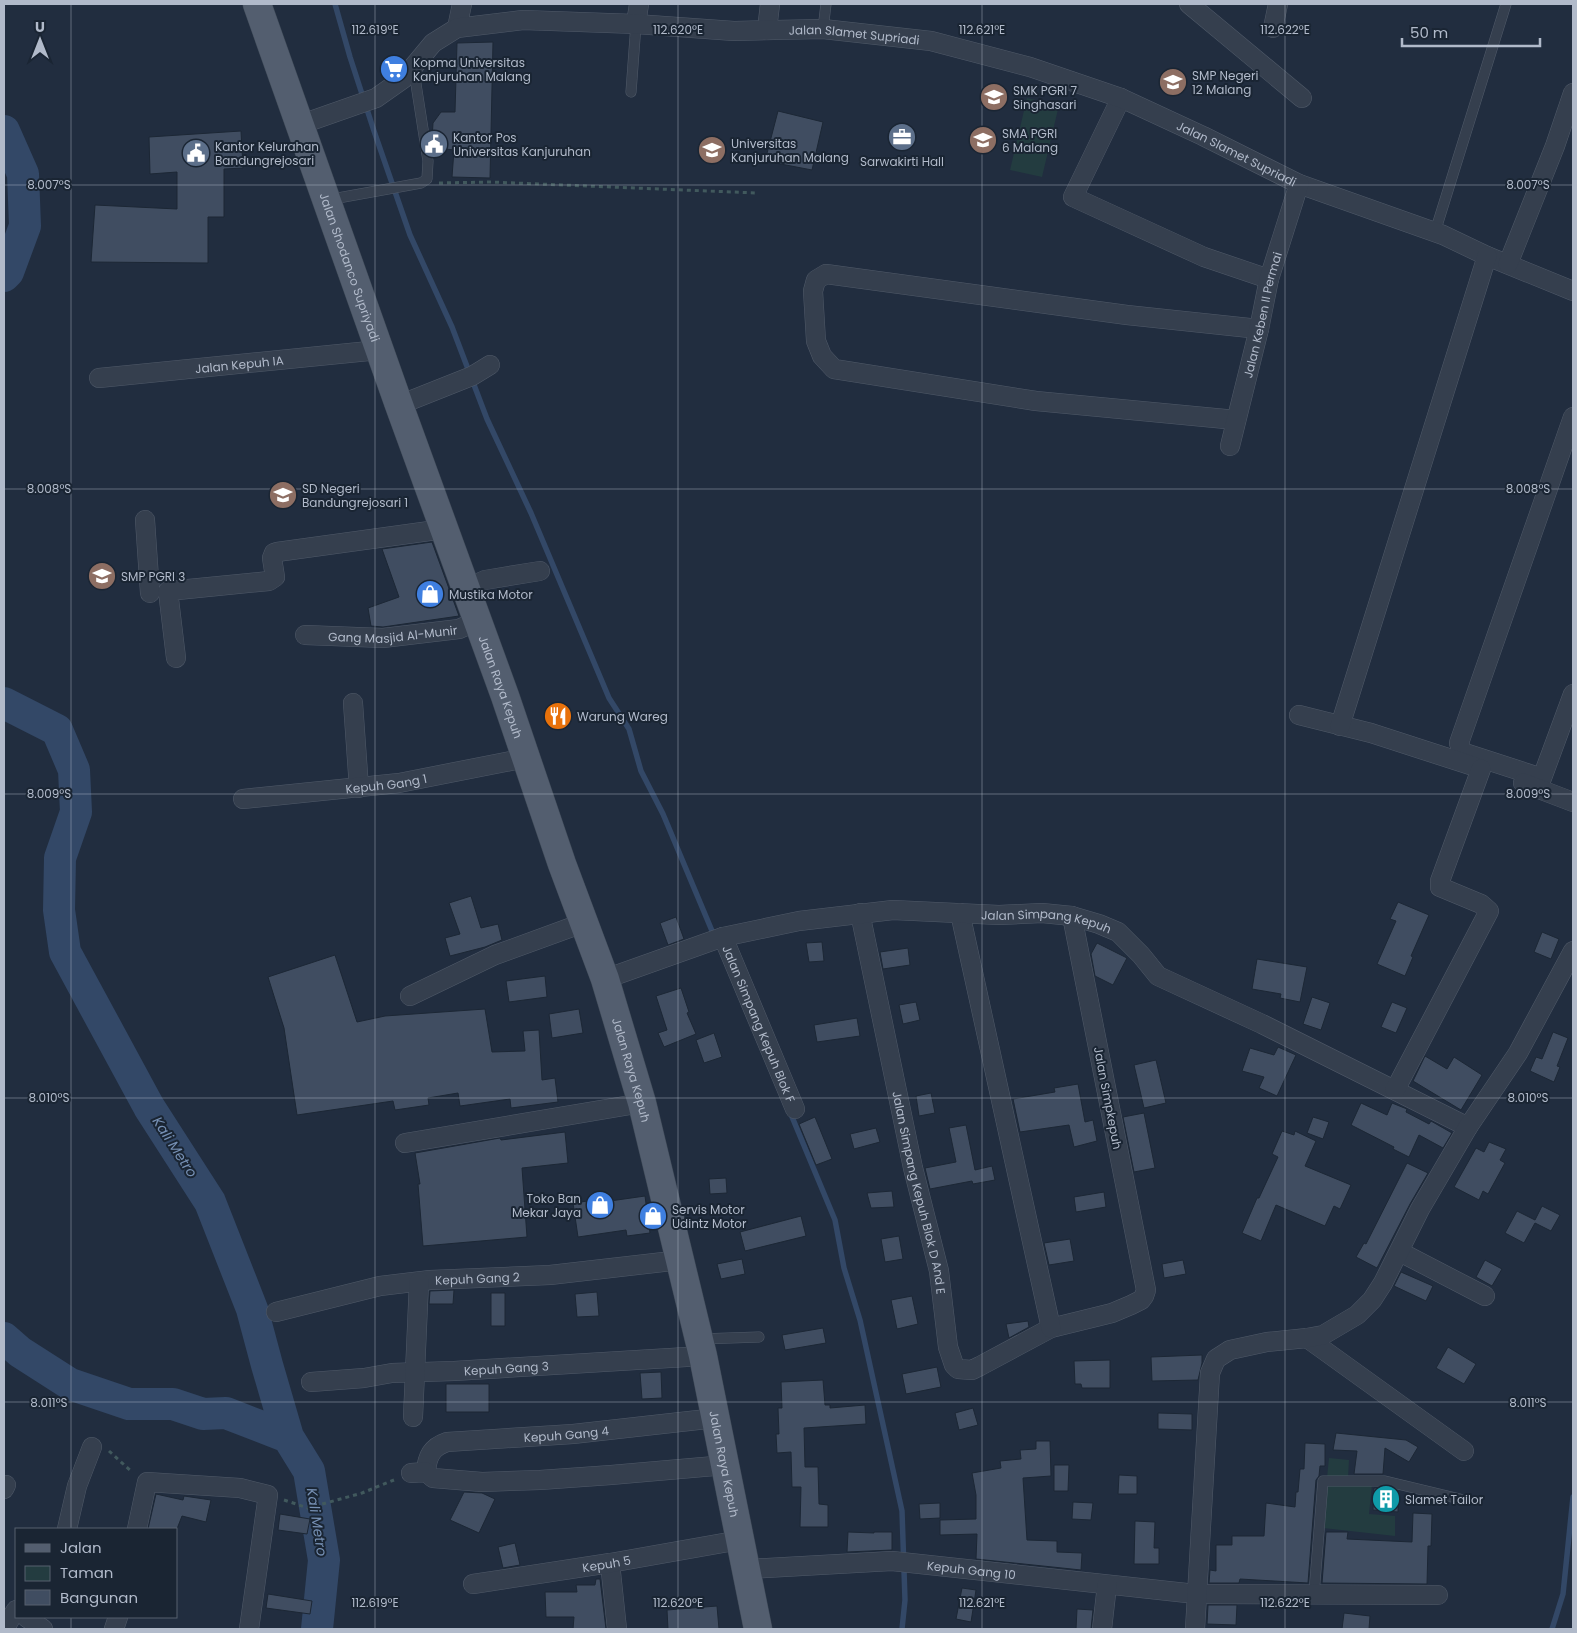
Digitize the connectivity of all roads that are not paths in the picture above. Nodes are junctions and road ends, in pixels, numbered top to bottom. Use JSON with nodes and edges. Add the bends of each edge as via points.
{"nodes":[{"id":1,"x":257,"y":4,"type":"edge"},
{"id":2,"x":462,"y":4,"type":"edge"},
{"id":3,"x":640,"y":4,"type":"edge"},
{"id":4,"x":770,"y":4,"type":"edge"},
{"id":5,"x":826,"y":4,"type":"edge"},
{"id":6,"x":1188,"y":4,"type":"edge"},
{"id":7,"x":1278,"y":4,"type":"edge"},
{"id":8,"x":1506,"y":4,"type":"edge"},
{"id":9,"x":636,"y":24,"type":"junction"},
{"id":10,"x":457,"y":28,"type":"junction"},
{"id":11,"x":1273,"y":28,"type":"dead end"},
{"id":12,"x":822,"y":29,"type":"junction"},
{"id":13,"x":767,"y":30,"type":"junction"},
{"id":14,"x":414,"y":65,"type":"junction"},
{"id":15,"x":631,"y":92,"type":"dead end"},
{"id":16,"x":1573,"y":93,"type":"edge"},
{"id":17,"x":1121,"y":98,"type":"junction"},
{"id":18,"x":1302,"y":98,"type":"dead end"},
{"id":19,"x":299,"y":125,"type":"junction"},
{"id":20,"x":1299,"y":184,"type":"junction"},
{"id":21,"x":326,"y":200,"type":"junction"},
{"id":22,"x":1435,"y":232,"type":"junction"},
{"id":23,"x":1486,"y":256,"type":"junction"},
{"id":24,"x":1508,"y":264,"type":"junction"},
{"id":25,"x":1269,"y":279,"type":"junction"},
{"id":26,"x":1573,"y":291,"type":"edge"},
{"id":27,"x":1259,"y":329,"type":"junction"},
{"id":28,"x":380,"y":350,"type":"junction"},
{"id":29,"x":490,"y":365,"type":"dead end"},
{"id":30,"x":99,"y":378,"type":"dead end"},
{"id":31,"x":399,"y":405,"type":"junction"},
{"id":32,"x":1573,"y":417,"type":"edge"},
{"id":33,"x":1236,"y":420,"type":"junction"},
{"id":34,"x":1230,"y":446,"type":"dead end"},
{"id":35,"x":145,"y":520,"type":"dead end"},
{"id":36,"x":444,"y":529,"type":"junction"},
{"id":37,"x":540,"y":571,"type":"dead end"},
{"id":38,"x":465,"y":589,"type":"junction"},
{"id":39,"x":155,"y":592,"type":"junction"},
{"id":40,"x":478,"y":621,"type":"junction"},
{"id":41,"x":305,"y":635,"type":"dead end"},
{"id":42,"x":176,"y":658,"type":"dead end"},
{"id":43,"x":1573,"y":694,"type":"edge"},
{"id":44,"x":353,"y":703,"type":"dead end"},
{"id":45,"x":1299,"y":715,"type":"dead end"},
{"id":46,"x":1340,"y":726,"type":"junction"},
{"id":47,"x":526,"y":758,"type":"junction"},
{"id":48,"x":1481,"y":769,"type":"junction"},
{"id":49,"x":358,"y":788,"type":"junction"},
{"id":50,"x":243,"y":799,"type":"dead end"},
{"id":51,"x":1573,"y":802,"type":"edge"},
{"id":52,"x":860,"y":913,"type":"junction"},
{"id":53,"x":960,"y":913,"type":"junction"},
{"id":54,"x":1072,"y":916,"type":"junction"},
{"id":55,"x":583,"y":923,"type":"junction"},
{"id":56,"x":722,"y":938,"type":"junction"},
{"id":57,"x":1573,"y":951,"type":"edge"},
{"id":58,"x":605,"y":979,"type":"junction"},
{"id":59,"x":410,"y":996,"type":"dead end"},
{"id":60,"x":1395,"y":1090,"type":"junction"},
{"id":61,"x":642,"y":1103,"type":"junction"},
{"id":62,"x":795,"y":1109,"type":"dead end"},
{"id":63,"x":1468,"y":1127,"type":"junction"},
{"id":64,"x":405,"y":1143,"type":"dead end"},
{"id":65,"x":1400,"y":1252,"type":"junction"},
{"id":66,"x":680,"y":1260,"type":"junction"},
{"id":67,"x":419,"y":1282,"type":"junction"},
{"id":68,"x":1485,"y":1296,"type":"dead end"},
{"id":69,"x":276,"y":1312,"type":"dead end"},
{"id":70,"x":1051,"y":1328,"type":"junction"},
{"id":71,"x":758,"y":1337,"type":"dead end"},
{"id":72,"x":1307,"y":1338,"type":"junction"},
{"id":73,"x":701,"y":1348,"type":"junction"},
{"id":74,"x":416,"y":1372,"type":"junction"},
{"id":75,"x":311,"y":1382,"type":"dead end"},
{"id":76,"x":413,"y":1417,"type":"dead end"},
{"id":77,"x":716,"y":1418,"type":"junction"},
{"id":78,"x":92,"y":1448,"type":"road end"},
{"id":79,"x":1464,"y":1451,"type":"dead end"},
{"id":80,"x":726,"y":1464,"type":"junction"},
{"id":81,"x":1460,"y":1499,"type":"dead end"},
{"id":82,"x":67,"y":1528,"type":"edge"},
{"id":83,"x":137,"y":1528,"type":"edge"},
{"id":84,"x":740,"y":1540,"type":"junction"},
{"id":85,"x":610,"y":1563,"type":"junction"},
{"id":86,"x":747,"y":1569,"type":"junction"},
{"id":87,"x":473,"y":1584,"type":"dead end"},
{"id":88,"x":1107,"y":1585,"type":"junction"},
{"id":89,"x":1196,"y":1594,"type":"junction"},
{"id":90,"x":1314,"y":1594,"type":"junction"},
{"id":91,"x":1438,"y":1594,"type":"dead end"},
{"id":92,"x":4,"y":1601,"type":"edge"},
{"id":93,"x":15,"y":1609,"type":"edge"},
{"id":94,"x":15,"y":1612,"type":"edge"},
{"id":95,"x":27,"y":1618,"type":"edge"},
{"id":96,"x":4,"y":1629,"type":"edge"},
{"id":97,"x":43,"y":1629,"type":"edge"},
{"id":98,"x":249,"y":1629,"type":"edge"},
{"id":99,"x":617,"y":1629,"type":"edge"},
{"id":100,"x":758,"y":1629,"type":"edge"},
{"id":101,"x":1102,"y":1629,"type":"edge"},
{"id":102,"x":1194,"y":1629,"type":"edge"}],
"edges":[{"from":1,"to":19,"type":"main road","name":"Jalan Shodanco Supriyadi"},
{"from":2,"to":10,"type":"street"},
{"from":3,"to":9,"type":"street"},
{"from":4,"to":13,"type":"street"},
{"from":5,"to":12,"type":"lane"},
{"from":6,"to":18,"type":"street"},
{"from":7,"to":11,"type":"street"},
{"from":8,"to":22,"type":"lane"},
{"from":9,"to":10,"type":"street","name":"Jalan Slamet Supriadi","via":[[523,20]]},
{"from":9,"to":13,"type":"street","name":"Jalan Slamet Supriadi","via":[[734,31]]},
{"from":9,"to":15,"type":"lane"},
{"from":10,"to":14,"type":"street","name":"Jalan Slamet Supriadi","via":[[433,43]]},
{"from":12,"to":13,"type":"street","name":"Jalan Slamet Supriadi"},
{"from":12,"to":17,"type":"street","name":"Jalan Slamet Supriadi","via":[[932,41],[1030,67]]},
{"from":14,"to":19,"type":"street","name":"Jalan Slamet Supriadi","via":[[403,79],[376,98]]},
{"from":14,"to":21,"type":"lane","via":[[428,161],[427,179],[416,184]]},
{"from":16,"to":24,"type":"street"},
{"from":17,"to":20,"type":"street","name":"Jalan Slamet Supriadi"},
{"from":17,"to":25,"type":"street","via":[[1073,197],[1204,257]]},
{"from":19,"to":21,"type":"main road","name":"Jalan Shodanco Supriyadi"},
{"from":20,"to":22,"type":"street","name":"Jalan Slamet Supriadi"},
{"from":20,"to":25,"type":"street","name":"Jalan Keben II Permai"},
{"from":21,"to":28,"type":"main road","name":"Jalan Shodanco Supriyadi"},
{"from":22,"to":23,"type":"street","name":"Jalan Slamet Supriadi"},
{"from":23,"to":24,"type":"street","name":"Jalan Slamet Supriadi"},
{"from":23,"to":46,"type":"street"},
{"from":24,"to":26,"type":"street","name":"Jalan Slamet Supriadi"},
{"from":25,"to":27,"type":"street","name":"Jalan Keben II Permai"},
{"from":27,"to":33,"type":"street","name":"Jalan Keben II Permai"},
{"from":27,"to":33,"type":"street","via":[[1127,315],[826,274],[816,280],[812,291],[816,341],[822,356],[834,369],[1036,401]]},
{"from":28,"to":30,"type":"street","name":"Jalan Kepuh IA"},
{"from":28,"to":31,"type":"main road","name":"Jalan Shodanco Supriyadi"},
{"from":29,"to":31,"type":"street","via":[[472,376]]},
{"from":31,"to":36,"type":"main road","name":"Jalan Shodanco Supriyadi"},
{"from":32,"to":43,"type":"street","via":[[1459,743],[1460,748],[1462,752],[1542,778]]},
{"from":33,"to":34,"type":"street","name":"Jalan Keben II Permai"},
{"from":35,"to":39,"type":"street"},
{"from":36,"to":38,"type":"main road","name":"Jalan Raya Kepuh"},
{"from":36,"to":39,"type":"street","via":[[277,552],[272,558],[275,577],[269,581]]},
{"from":37,"to":38,"type":"street","via":[[485,580]]},
{"from":38,"to":40,"type":"main road","name":"Jalan Raya Kepuh"},
{"from":39,"to":42,"type":"street"},
{"from":40,"to":41,"type":"street","name":"Gang Masjid Al-Munir","via":[[459,628],[382,638]]},
{"from":40,"to":47,"type":"main road","name":"Jalan Raya Kepuh"},
{"from":44,"to":49,"type":"street"},
{"from":45,"to":46,"type":"street"},
{"from":46,"to":48,"type":"street"},
{"from":47,"to":49,"type":"street","name":"Kepuh Gang 1"},
{"from":47,"to":55,"type":"main road","name":"Jalan Raya Kepuh"},
{"from":48,"to":51,"type":"street"},
{"from":48,"to":60,"type":"street","via":[[1440,887],[1481,904],[1489,911]]},
{"from":49,"to":50,"type":"street","name":"Kepuh Gang 1"},
{"from":52,"to":53,"type":"street","name":"Jalan Simpang Kepuh","via":[[893,910]]},
{"from":52,"to":56,"type":"street","name":"Jalan Simpang Kepuh","via":[[799,921]]},
{"from":52,"to":70,"type":"street","name":"Jalan Simpang Kepuh Blok D And E","via":[[913,1168],[939,1271],[948,1347],[954,1365],[972,1370]]},
{"from":53,"to":54,"type":"street","name":"Jalan Simpang Kepuh"},
{"from":53,"to":70,"type":"street"},
{"from":54,"to":60,"type":"street","name":"Jalan Simpang Kepuh","via":[[1118,932],[1158,976]]},
{"from":54,"to":70,"type":"street","name":"Jalan Simpkepuh","via":[[1146,1290],[1141,1300],[1132,1305]]},
{"from":55,"to":58,"type":"main road","name":"Jalan Raya Kepuh"},
{"from":55,"to":59,"type":"street","via":[[495,955]]},
{"from":56,"to":58,"type":"street","name":"Jalan Simpang Kepuh"},
{"from":56,"to":62,"type":"street","name":"Jalan Simpang Kepuh Blok F"},
{"from":57,"to":63,"type":"street","via":[[1518,1053]]},
{"from":58,"to":61,"type":"main road","name":"Jalan Raya Kepuh"},
{"from":60,"to":63,"type":"street","name":"Jalan Simpang Kepuh"},
{"from":61,"to":64,"type":"street"},
{"from":61,"to":66,"type":"main road","name":"Jalan Raya Kepuh"},
{"from":63,"to":65,"type":"street","via":[[1420,1209]]},
{"from":65,"to":68,"type":"street"},
{"from":65,"to":72,"type":"street","via":[[1378,1292],[1357,1315],[1323,1335]]},
{"from":66,"to":67,"type":"street","name":"Kepuh Gang 2","via":[[550,1275]]},
{"from":66,"to":73,"type":"main road","name":"Jalan Raya Kepuh"},
{"from":67,"to":69,"type":"street","name":"Kepuh Gang 2","via":[[380,1286]]},
{"from":67,"to":74,"type":"street"},
{"from":71,"to":73,"type":"lane"},
{"from":72,"to":79,"type":"street"},
{"from":72,"to":89,"type":"street","via":[[1230,1350],[1216,1359],[1210,1374]]},
{"from":73,"to":74,"type":"street","name":"Kepuh Gang 3"},
{"from":73,"to":77,"type":"main road","name":"Jalan Raya Kepuh"},
{"from":74,"to":75,"type":"street","name":"Kepuh Gang 3"},
{"from":74,"to":76,"type":"street"},
{"from":77,"to":80,"type":"main road","name":"Jalan Raya Kepuh"},
{"from":77,"to":80,"type":"street","name":"Kepuh Gang 4","via":[[566,1434],[446,1442],[436,1445],[421,1469],[433,1478],[482,1482],[611,1476]]},
{"from":78,"to":82,"type":"street","via":[[77,1486]]},
{"from":80,"to":84,"type":"main road","name":"Jalan Raya Kepuh"},
{"from":81,"to":90,"type":"lane","via":[[1386,1481],[1323,1481]]},
{"from":83,"to":98,"type":"street","via":[[147,1482],[240,1488],[268,1495]]},
{"from":84,"to":85,"type":"street","name":"Kepuh 5"},
{"from":84,"to":86,"type":"main road","name":"Jalan Raya Kepuh"},
{"from":85,"to":87,"type":"street","name":"Kepuh 5"},
{"from":85,"to":99,"type":"street"},
{"from":86,"to":88,"type":"street","name":"Kepuh Gang 10","via":[[892,1561]]},
{"from":86,"to":100,"type":"main road","name":"Jalan Raya Kepuh"},
{"from":88,"to":89,"type":"street","name":"Kepuh Gang 10"},
{"from":88,"to":101,"type":"street"},
{"from":89,"to":90,"type":"street","name":"Kepuh Gang 10"},
{"from":89,"to":102,"type":"street"},
{"from":90,"to":91,"type":"street","name":"Kepuh Gang 10"},
{"from":92,"to":93,"type":"street"},
{"from":94,"to":96,"type":"street"},
{"from":95,"to":97,"type":"street"}]}
